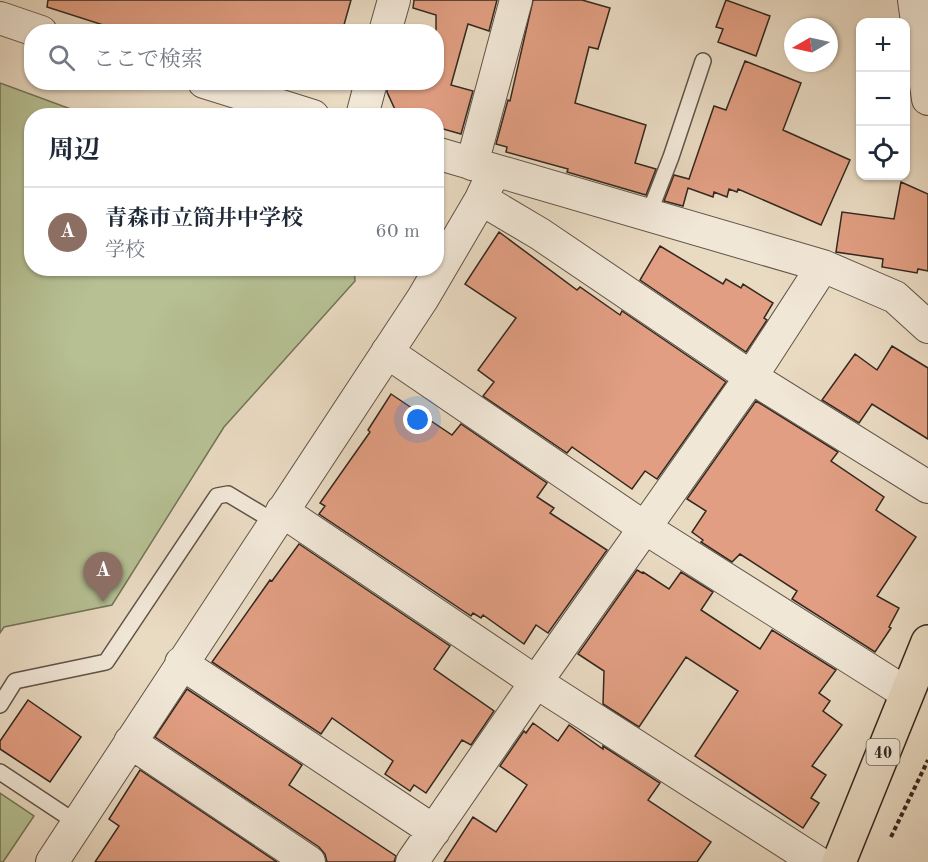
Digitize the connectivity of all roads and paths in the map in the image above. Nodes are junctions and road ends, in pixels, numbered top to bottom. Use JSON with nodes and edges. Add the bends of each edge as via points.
{"nodes":[{"id":1,"x":394,"y":0,"type":"edge"},
{"id":2,"x":516,"y":0,"type":"edge"},
{"id":3,"x":914,"y":0,"type":"edge"},
{"id":4,"x":0,"y":18,"type":"edge"},
{"id":5,"x":387,"y":24,"type":"edge"},
{"id":6,"x":24,"y":26,"type":"edge"},
{"id":7,"x":703,"y":61,"type":"dead end"},
{"id":8,"x":230,"y":90,"type":"edge"},
{"id":9,"x":369,"y":90,"type":"edge"},
{"id":10,"x":928,"y":99,"type":"edge"},
{"id":11,"x":288,"y":108,"type":"edge"},
{"id":12,"x":364,"y":108,"type":"edge"},
{"id":13,"x":444,"y":155,"type":"edge"},
{"id":14,"x":483,"y":167,"type":"junction"},
{"id":15,"x":481,"y":199,"type":"junction"},
{"id":16,"x":648,"y":216,"type":"junction"},
{"id":17,"x":444,"y":262,"type":"edge"},
{"id":18,"x":823,"y":266,"type":"junction"},
{"id":19,"x":436,"y":276,"type":"edge"},
{"id":20,"x":928,"y":327,"type":"edge"},
{"id":21,"x":387,"y":352,"type":"junction"},
{"id":22,"x":751,"y":377,"type":"junction"},
{"id":23,"x":928,"y":487,"type":"edge"},
{"id":24,"x":278,"y":517,"type":"junction"},
{"id":25,"x":645,"y":528,"type":"junction"},
{"id":26,"x":928,"y":642,"type":"edge"},
{"id":27,"x":181,"y":663,"type":"junction"},
{"id":28,"x":536,"y":682,"type":"junction"},
{"id":29,"x":906,"y":693,"type":"junction"},
{"id":30,"x":0,"y":705,"type":"edge"},
{"id":31,"x":130,"y":742,"type":"junction"},
{"id":32,"x":928,"y":760,"type":"edge"},
{"id":33,"x":0,"y":772,"type":"edge"},
{"id":34,"x":77,"y":823,"type":"junction"},
{"id":35,"x":434,"y":831,"type":"junction"},
{"id":36,"x":889,"y":842,"type":"dead end"},
{"id":37,"x":52,"y":862,"type":"edge"},
{"id":38,"x":309,"y":862,"type":"edge"},
{"id":39,"x":412,"y":862,"type":"edge"},
{"id":40,"x":817,"y":862,"type":"edge"},
{"id":41,"x":839,"y":862,"type":"edge"}],
"edges":[{"from":1,"to":5,"type":"street"},
{"from":2,"to":14,"type":"street"},
{"from":3,"to":10,"type":"street"},
{"from":4,"to":6,"type":"street"},
{"from":7,"to":16,"type":"lane"},
{"from":8,"to":11,"type":"street"},
{"from":9,"to":12,"type":"street"},
{"from":13,"to":14,"type":"street"},
{"from":14,"to":15,"type":"street"},
{"from":14,"to":16,"type":"street"},
{"from":15,"to":17,"type":"street"},
{"from":15,"to":22,"type":"street","via":[[540,234]]},
{"from":16,"to":18,"type":"street"},
{"from":18,"to":20,"type":"street","via":[[896,297]]},
{"from":18,"to":22,"type":"street"},
{"from":19,"to":21,"type":"street"},
{"from":21,"to":24,"type":"street"},
{"from":21,"to":25,"type":"street"},
{"from":22,"to":23,"type":"street"},
{"from":22,"to":25,"type":"street"},
{"from":24,"to":27,"type":"street"},
{"from":24,"to":28,"type":"street"},
{"from":24,"to":30,"type":"lane","via":[[228,494],[217,496],[106,662],[15,681]]},
{"from":25,"to":28,"type":"street"},
{"from":25,"to":29,"type":"street"},
{"from":26,"to":29,"type":"main road","number":"40"},
{"from":27,"to":31,"type":"street"},
{"from":27,"to":35,"type":"street"},
{"from":28,"to":35,"type":"street"},
{"from":28,"to":40,"type":"street"},
{"from":29,"to":41,"type":"main road","number":"40"},
{"from":31,"to":34,"type":"street"},
{"from":31,"to":38,"type":"street"},
{"from":32,"to":36,"type":"path"},
{"from":33,"to":34,"type":"lane"},
{"from":34,"to":37,"type":"street"},
{"from":35,"to":39,"type":"street"}]}
